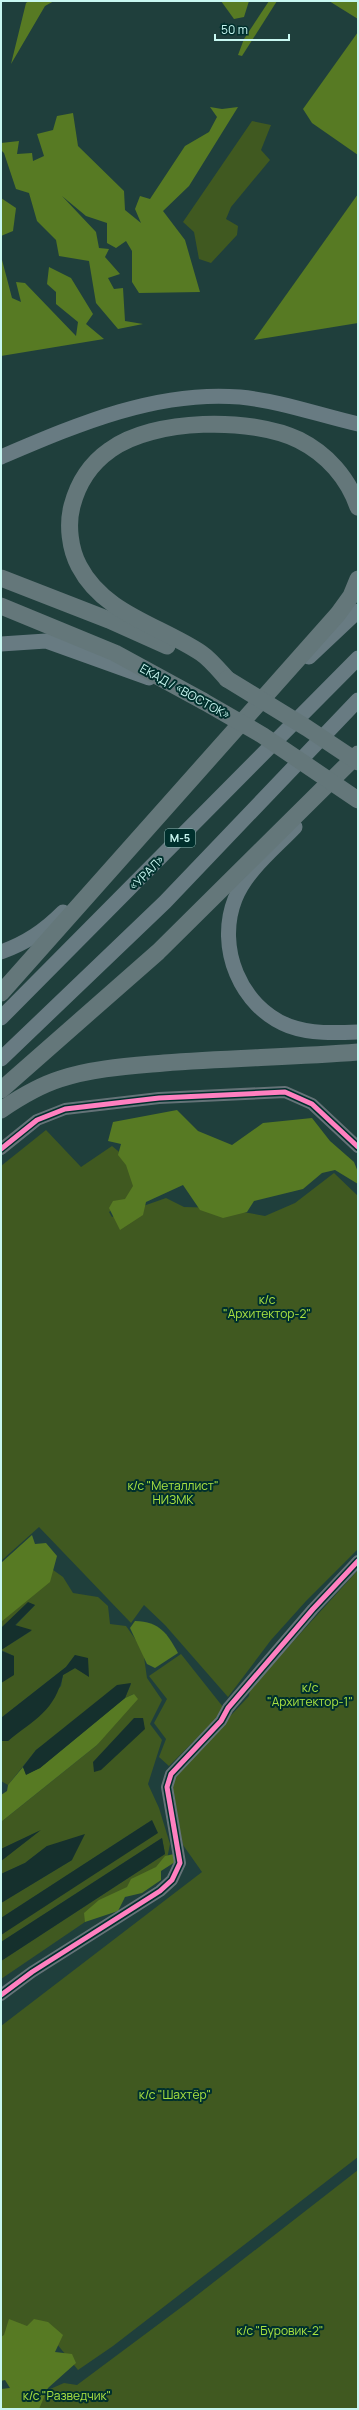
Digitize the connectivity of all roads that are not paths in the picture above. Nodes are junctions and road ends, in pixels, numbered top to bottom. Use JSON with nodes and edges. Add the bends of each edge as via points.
{"nodes":[{"id":1,"x":358,"y":424,"type":"edge"},
{"id":2,"x":1,"y":457,"type":"edge"},
{"id":3,"x":358,"y":507,"type":"edge"},
{"id":4,"x":1,"y":578,"type":"edge"},
{"id":5,"x":358,"y":579,"type":"edge"},
{"id":6,"x":1,"y":606,"type":"edge"},
{"id":7,"x":358,"y":611,"type":"edge"},
{"id":8,"x":1,"y":644,"type":"edge"},
{"id":9,"x":358,"y":658,"type":"edge"},
{"id":10,"x":227,"y":679,"type":"junction"},
{"id":11,"x":188,"y":692,"type":"junction"},
{"id":12,"x":358,"y":700,"type":"edge"},
{"id":13,"x":257,"y":706,"type":"junction"},
{"id":14,"x":358,"y":754,"type":"edge"},
{"id":15,"x":352,"y":765,"type":"edge"},
{"id":16,"x":358,"y":800,"type":"edge"},
{"id":17,"x":137,"y":838,"type":"junction"},
{"id":18,"x":1,"y":952,"type":"edge"},
{"id":19,"x":1,"y":993,"type":"edge"},
{"id":20,"x":1,"y":1018,"type":"edge"},
{"id":21,"x":358,"y":1032,"type":"edge"},
{"id":22,"x":358,"y":1052,"type":"edge"},
{"id":23,"x":1,"y":1059,"type":"edge"},
{"id":24,"x":1,"y":1090,"type":"edge"},
{"id":25,"x":1,"y":1110,"type":"edge"},
{"id":26,"x":358,"y":1147,"type":"edge"},
{"id":27,"x":1,"y":1149,"type":"edge"},
{"id":28,"x":358,"y":1561,"type":"edge"},
{"id":29,"x":1,"y":1995,"type":"edge"}],
"edges":[{"from":1,"to":2,"type":"main road","via":[[264,401],[194,397],[107,415]]},
{"from":3,"to":10,"type":"highway","via":[[346,482],[319,452],[285,435],[254,427],[199,426],[147,433],[129,439],[96,461],[84,477],[70,512],[72,546],[78,565],[91,585],[112,605],[202,653]]},
{"from":4,"to":10,"type":"highway","via":[[156,640]]},
{"from":5,"to":13,"type":"highway","via":[[351,596],[338,614]]},
{"from":6,"to":11,"type":"highway","name":"ЕКАД / «ВОСТОК»","via":[[116,653]]},
{"from":7,"to":13,"type":"main road"},
{"from":8,"to":11,"type":"main road","via":[[46,641]]},
{"from":9,"to":20,"type":"main road","name":"«УРАЛ»","number":"М-5"},
{"from":10,"to":15,"type":"highway","bridge":true,"via":[[307,728]]},
{"from":11,"to":16,"type":"highway","name":"ЕКАД / «ВОСТОК»","bridge":true,"via":[[262,736]]},
{"from":12,"to":23,"type":"main road","number":"М-5","via":[[165,902]]},
{"from":13,"to":17,"type":"highway"},
{"from":14,"to":15,"type":"highway"},
{"from":15,"to":21,"type":"main road","via":[[248,877],[235,899],[228,920],[228,941],[234,970],[256,1003],[270,1016],[301,1030],[329,1033]]},
{"from":15,"to":24,"type":"highway","via":[[158,952]]},
{"from":17,"to":18,"type":"main road","via":[[94,878],[46,929],[20,945]]},
{"from":17,"to":19,"type":"highway","via":[[116,865]]},
{"from":22,"to":25,"type":"highway","via":[[141,1065],[81,1073],[27,1093]]},
{"from":26,"to":27,"type":"street","via":[[312,1104],[285,1092],[159,1098],[65,1109],[37,1120]]},
{"from":28,"to":29,"type":"street","via":[[228,1708],[221,1721],[171,1774],[167,1787],[180,1863],[172,1880],[160,1891],[32,1972]]}]}
